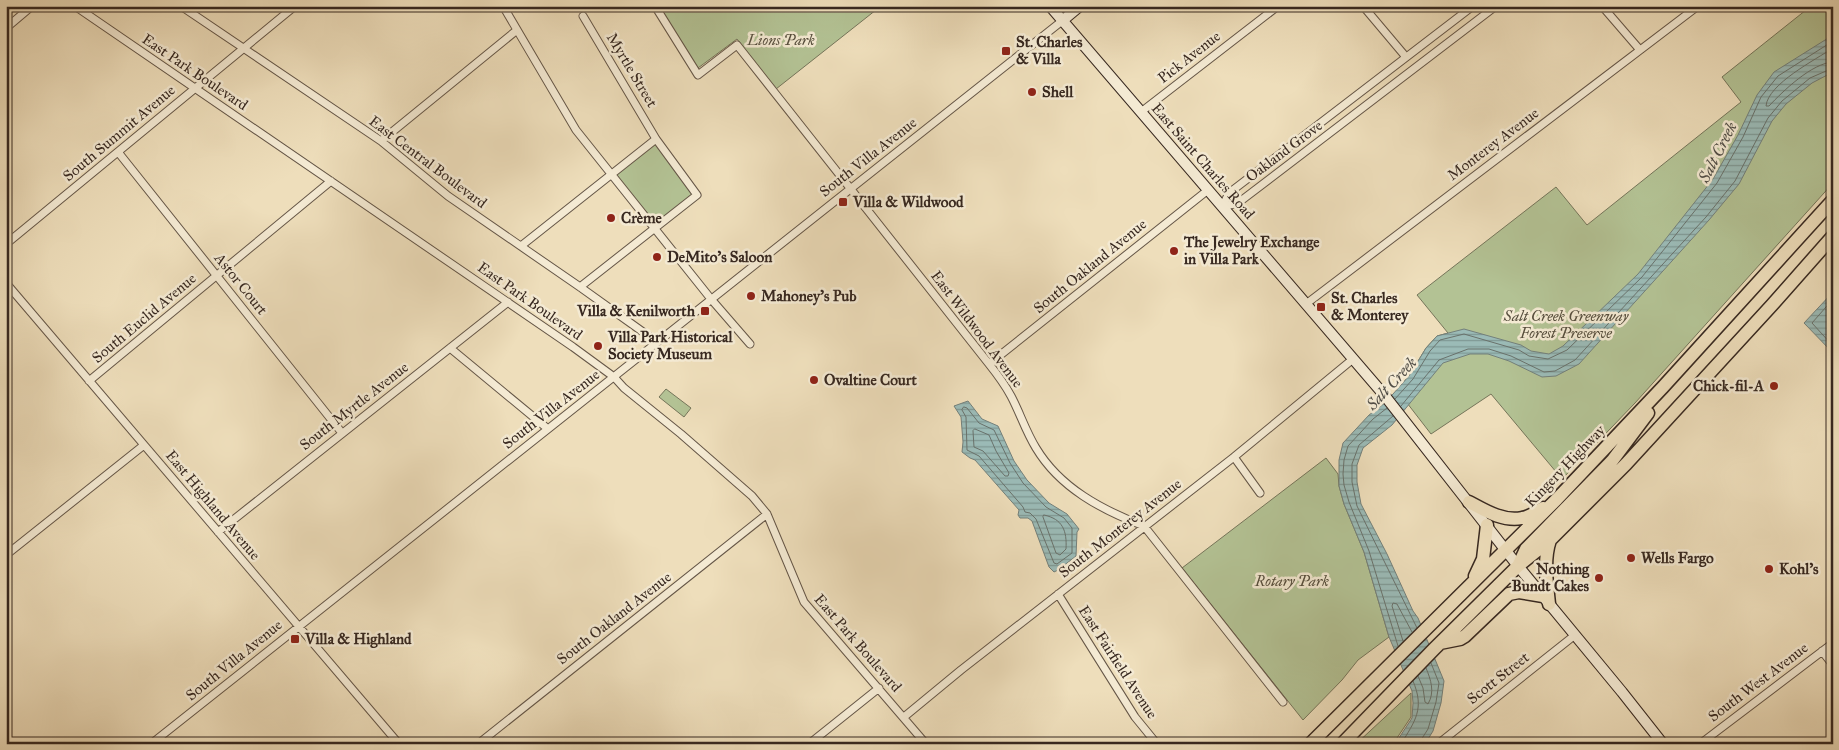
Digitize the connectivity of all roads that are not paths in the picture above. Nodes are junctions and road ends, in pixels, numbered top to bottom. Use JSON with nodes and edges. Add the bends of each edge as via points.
{"nodes":[{"id":1,"x":32,"y":6,"type":"edge"},
{"id":2,"x":75,"y":6,"type":"edge"},
{"id":3,"x":181,"y":6,"type":"edge"},
{"id":4,"x":295,"y":6,"type":"edge"},
{"id":5,"x":503,"y":6,"type":"edge"},
{"id":6,"x":655,"y":6,"type":"edge"},
{"id":7,"x":1050,"y":6,"type":"edge"},
{"id":8,"x":1080,"y":6,"type":"edge"},
{"id":9,"x":1278,"y":6,"type":"edge"},
{"id":10,"x":1363,"y":6,"type":"edge"},
{"id":11,"x":1473,"y":6,"type":"edge"},
{"id":12,"x":1496,"y":6,"type":"edge"},
{"id":13,"x":1602,"y":6,"type":"edge"},
{"id":14,"x":1698,"y":6,"type":"edge"},
{"id":15,"x":584,"y":16,"type":"dead end"},
{"id":16,"x":1062,"y":20,"type":"junction"},
{"id":17,"x":6,"y":28,"type":"edge"},
{"id":18,"x":517,"y":30,"type":"junction"},
{"id":19,"x":243,"y":48,"type":"junction"},
{"id":20,"x":1640,"y":50,"type":"junction"},
{"id":21,"x":1406,"y":57,"type":"junction"},
{"id":22,"x":195,"y":88,"type":"junction"},
{"id":23,"x":1140,"y":112,"type":"junction"},
{"id":24,"x":656,"y":138,"type":"junction"},
{"id":25,"x":381,"y":141,"type":"junction"},
{"id":26,"x":118,"y":152,"type":"junction"},
{"id":27,"x":611,"y":174,"type":"junction"},
{"id":28,"x":331,"y":181,"type":"junction"},
{"id":29,"x":850,"y":189,"type":"junction"},
{"id":30,"x":1208,"y":190,"type":"junction"},
{"id":31,"x":1833,"y":200,"type":"edge"},
{"id":32,"x":1222,"y":207,"type":"junction"},
{"id":33,"x":654,"y":228,"type":"junction"},
{"id":34,"x":1833,"y":236,"type":"edge"},
{"id":35,"x":6,"y":244,"type":"edge"},
{"id":36,"x":521,"y":246,"type":"junction"},
{"id":37,"x":216,"y":276,"type":"junction"},
{"id":38,"x":6,"y":283,"type":"edge"},
{"id":39,"x":580,"y":287,"type":"junction"},
{"id":40,"x":711,"y":299,"type":"junction"},
{"id":41,"x":508,"y":302,"type":"junction"},
{"id":42,"x":1306,"y":304,"type":"junction"},
{"id":43,"x":657,"y":342,"type":"junction"},
{"id":44,"x":750,"y":344,"type":"dead end"},
{"id":45,"x":450,"y":348,"type":"junction"},
{"id":46,"x":1354,"y":359,"type":"junction"},
{"id":47,"x":990,"y":364,"type":"junction"},
{"id":48,"x":614,"y":376,"type":"junction"},
{"id":49,"x":89,"y":381,"type":"junction"},
{"id":50,"x":1663,"y":387,"type":"junction"},
{"id":51,"x":548,"y":429,"type":"junction"},
{"id":52,"x":342,"y":434,"type":"junction"},
{"id":53,"x":144,"y":445,"type":"junction"},
{"id":54,"x":1234,"y":457,"type":"junction"},
{"id":55,"x":1260,"y":493,"type":"dead end"},
{"id":56,"x":1469,"y":502,"type":"junction"},
{"id":57,"x":1552,"y":504,"type":"junction"},
{"id":58,"x":768,"y":514,"type":"junction"},
{"id":59,"x":1487,"y":525,"type":"junction"},
{"id":60,"x":1144,"y":526,"type":"junction"},
{"id":61,"x":218,"y":532,"type":"junction"},
{"id":62,"x":1550,"y":540,"type":"junction"},
{"id":63,"x":1506,"y":551,"type":"junction"},
{"id":64,"x":6,"y":555,"type":"edge"},
{"id":65,"x":1518,"y":566,"type":"junction"},
{"id":66,"x":1469,"y":587,"type":"junction"},
{"id":67,"x":1058,"y":594,"type":"junction"},
{"id":68,"x":1546,"y":600,"type":"junction"},
{"id":69,"x":298,"y":627,"type":"junction"},
{"id":70,"x":1575,"y":635,"type":"junction"},
{"id":71,"x":1833,"y":642,"type":"edge"},
{"id":72,"x":1437,"y":646,"type":"junction"},
{"id":73,"x":1822,"y":651,"type":"junction"},
{"id":74,"x":1833,"y":665,"type":"edge"},
{"id":75,"x":879,"y":688,"type":"junction"},
{"id":76,"x":1283,"y":702,"type":"dead end"},
{"id":77,"x":904,"y":717,"type":"junction"},
{"id":78,"x":151,"y":744,"type":"edge"},
{"id":79,"x":399,"y":744,"type":"edge"},
{"id":80,"x":478,"y":744,"type":"edge"},
{"id":81,"x":809,"y":744,"type":"edge"},
{"id":82,"x":926,"y":744,"type":"edge"},
{"id":83,"x":1157,"y":744,"type":"edge"},
{"id":84,"x":1310,"y":744,"type":"edge"},
{"id":85,"x":1342,"y":744,"type":"edge"},
{"id":86,"x":1438,"y":744,"type":"edge"},
{"id":87,"x":1663,"y":744,"type":"edge"},
{"id":88,"x":1700,"y":744,"type":"edge"}],
"edges":[{"from":1,"to":17,"type":"street"},
{"from":2,"to":22,"type":"street","name":"East Park Boulevard"},
{"from":3,"to":19,"type":"street","name":"East Central Boulevard"},
{"from":4,"to":19,"type":"street","name":"South Summit Avenue"},
{"from":5,"to":18,"type":"street"},
{"from":6,"to":29,"type":"street","name":"East Wildwood Avenue","via":[[698,75],[737,45]]},
{"from":7,"to":16,"type":"main road","name":"East Saint Charles Road"},
{"from":8,"to":16,"type":"main road"},
{"from":9,"to":23,"type":"street","name":"Pick Avenue"},
{"from":10,"to":21,"type":"street"},
{"from":11,"to":21,"type":"street","name":"Oakland Grove"},
{"from":12,"to":32,"type":"street","name":"Oakland Grove","via":[[1238,203]]},
{"from":13,"to":20,"type":"street"},
{"from":14,"to":20,"type":"street","name":"Monterey Avenue"},
{"from":15,"to":24,"type":"street","name":"Myrtle Street"},
{"from":16,"to":23,"type":"main road","name":"East Saint Charles Road"},
{"from":16,"to":29,"type":"street","name":"South Villa Avenue"},
{"from":18,"to":25,"type":"street"},
{"from":18,"to":27,"type":"street","via":[[576,130]]},
{"from":19,"to":22,"type":"street","name":"South Summit Avenue"},
{"from":19,"to":25,"type":"street","name":"East Central Boulevard"},
{"from":20,"to":42,"type":"street","name":"Monterey Avenue"},
{"from":21,"to":32,"type":"street","name":"Oakland Grove","via":[[1229,193]]},
{"from":22,"to":26,"type":"street","name":"South Summit Avenue"},
{"from":22,"to":28,"type":"street","name":"East Park Boulevard"},
{"from":23,"to":30,"type":"main road","name":"East Saint Charles Road"},
{"from":24,"to":27,"type":"street"},
{"from":24,"to":33,"type":"street","name":"Myrtle Street","via":[[697,195]]},
{"from":25,"to":36,"type":"street","name":"East Central Boulevard","via":[[448,196]]},
{"from":26,"to":35,"type":"street","name":"South Summit Avenue"},
{"from":26,"to":37,"type":"street","name":"Astor Court"},
{"from":27,"to":33,"type":"street"},
{"from":27,"to":36,"type":"street"},
{"from":28,"to":37,"type":"street","name":"South Euclid Avenue"},
{"from":28,"to":41,"type":"street","name":"East Park Boulevard"},
{"from":29,"to":40,"type":"street","name":"South Villa Avenue"},
{"from":29,"to":47,"type":"street","name":"East Wildwood Avenue"},
{"from":30,"to":32,"type":"main road","name":"East Saint Charles Road"},
{"from":30,"to":47,"type":"street","name":"South Oakland Avenue"},
{"from":31,"to":50,"type":"highway","name":"Kingery Highway"},
{"from":32,"to":42,"type":"main road","name":"East Saint Charles Road"},
{"from":33,"to":39,"type":"street"},
{"from":33,"to":40,"type":"street"},
{"from":34,"to":62,"type":"highway","via":[[1685,401]]},
{"from":36,"to":39,"type":"street","name":"East Central Boulevard"},
{"from":37,"to":49,"type":"street","name":"South Euclid Avenue"},
{"from":37,"to":52,"type":"street","name":"Astor Court"},
{"from":38,"to":49,"type":"street","name":"East Highland Avenue"},
{"from":39,"to":43,"type":"street","name":"East Central Boulevard"},
{"from":40,"to":43,"type":"street","name":"South Villa Avenue"},
{"from":40,"to":44,"type":"street"},
{"from":41,"to":45,"type":"street","name":"South Myrtle Avenue"},
{"from":41,"to":48,"type":"street","name":"East Park Boulevard"},
{"from":42,"to":46,"type":"main road","name":"East Saint Charles Road"},
{"from":43,"to":48,"type":"street","name":"South Villa Avenue"},
{"from":45,"to":51,"type":"street"},
{"from":45,"to":52,"type":"street","name":"South Myrtle Avenue"},
{"from":46,"to":54,"type":"street","name":"South Monterey Avenue"},
{"from":46,"to":56,"type":"main road","name":"East Saint Charles Road"},
{"from":47,"to":60,"type":"street","name":"East Wildwood Avenue","via":[[1012,397],[1035,447],[1051,469],[1087,499]]},
{"from":48,"to":51,"type":"street","name":"South Villa Avenue"},
{"from":48,"to":58,"type":"street","name":"East Park Boulevard","via":[[752,496]]},
{"from":49,"to":53,"type":"street","name":"East Highland Avenue"},
{"from":50,"to":57,"type":"highway","name":"Kingery Highway"},
{"from":50,"to":65,"type":"highway","via":[[1612,461],[1526,549]]},
{"from":51,"to":69,"type":"street","name":"South Villa Avenue"},
{"from":52,"to":61,"type":"street","name":"South Myrtle Avenue"},
{"from":53,"to":61,"type":"street","name":"East Highland Avenue"},
{"from":53,"to":64,"type":"street"},
{"from":54,"to":55,"type":"street"},
{"from":54,"to":60,"type":"street","name":"South Monterey Avenue"},
{"from":56,"to":57,"type":"highway","via":[[1490,514],[1513,519],[1523,518]]},
{"from":56,"to":59,"type":"main road","name":"East Saint Charles Road"},
{"from":57,"to":63,"type":"highway","name":"Kingery Highway"},
{"from":58,"to":75,"type":"street","name":"East Park Boulevard","via":[[804,602]]},
{"from":58,"to":80,"type":"street","name":"South Oakland Avenue"},
{"from":59,"to":63,"type":"main road","name":"East Saint Charles Road"},
{"from":59,"to":66,"type":"highway","via":[[1483,559]]},
{"from":60,"to":67,"type":"street","name":"South Monterey Avenue"},
{"from":60,"to":76,"type":"street"},
{"from":61,"to":69,"type":"street","name":"East Highland Avenue"},
{"from":62,"to":65,"type":"highway"},
{"from":62,"to":68,"type":"highway"},
{"from":63,"to":65,"type":"main road","name":"East Saint Charles Road"},
{"from":63,"to":66,"type":"highway","name":"Kingery Highway"},
{"from":65,"to":68,"type":"main road","name":"East Saint Charles Road"},
{"from":65,"to":72,"type":"highway"},
{"from":66,"to":84,"type":"highway","name":"Kingery Highway"},
{"from":67,"to":77,"type":"street","name":"South Monterey Avenue"},
{"from":67,"to":83,"type":"street","name":"East Fairfield Avenue","via":[[1135,717]]},
{"from":68,"to":70,"type":"main road","name":"East Saint Charles Road"},
{"from":68,"to":72,"type":"highway","via":[[1519,592],[1509,594],[1465,636]]},
{"from":69,"to":78,"type":"street","name":"South Villa Avenue"},
{"from":69,"to":79,"type":"street","name":"East Highland Avenue"},
{"from":70,"to":86,"type":"street","name":"Scott Street"},
{"from":70,"to":87,"type":"main road","name":"East Saint Charles Road"},
{"from":71,"to":73,"type":"street","name":"South West Avenue"},
{"from":72,"to":85,"type":"highway"},
{"from":73,"to":74,"type":"street"},
{"from":73,"to":88,"type":"street","name":"South West Avenue"},
{"from":75,"to":77,"type":"street","name":"East Park Boulevard"},
{"from":75,"to":81,"type":"street"},
{"from":77,"to":82,"type":"street","name":"East Park Boulevard"}]}
